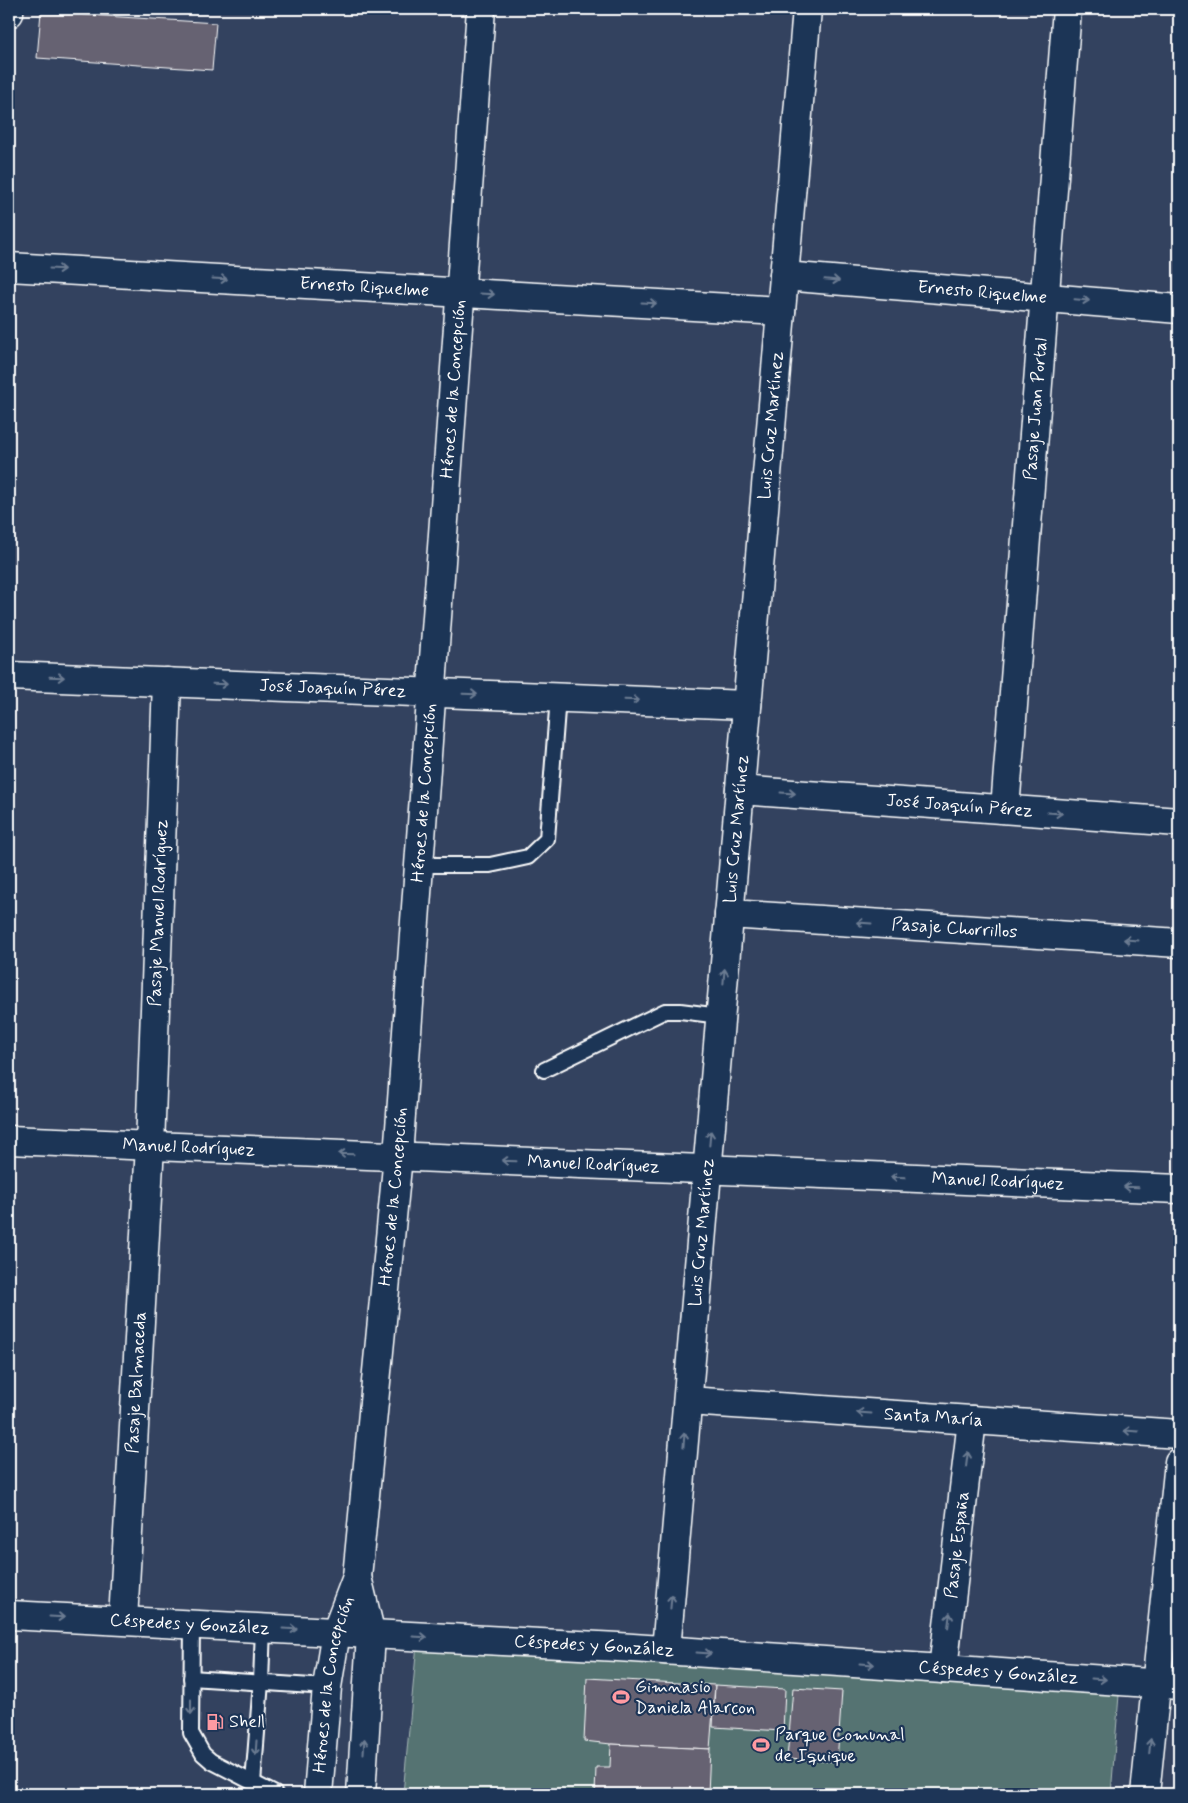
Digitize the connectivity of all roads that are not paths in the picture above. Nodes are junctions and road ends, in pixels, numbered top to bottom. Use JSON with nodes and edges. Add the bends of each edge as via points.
{"nodes":[{"id":1,"x":9,"y":9,"type":"edge"},
{"id":2,"x":481,"y":9,"type":"edge"},
{"id":3,"x":806,"y":9,"type":"edge"},
{"id":4,"x":1067,"y":9,"type":"edge"},
{"id":5,"x":9,"y":14,"type":"edge"},
{"id":6,"x":9,"y":267,"type":"edge"},
{"id":7,"x":784,"y":276,"type":"junction"},
{"id":8,"x":460,"y":292,"type":"junction"},
{"id":9,"x":1044,"y":297,"type":"junction"},
{"id":10,"x":1179,"y":309,"type":"edge"},
{"id":11,"x":781,"y":311,"type":"junction"},
{"id":12,"x":9,"y":676,"type":"edge"},
{"id":13,"x":167,"y":682,"type":"junction"},
{"id":14,"x":432,"y":692,"type":"junction"},
{"id":15,"x":558,"y":697,"type":"junction"},
{"id":16,"x":747,"y":705,"type":"junction"},
{"id":17,"x":740,"y":790,"type":"junction"},
{"id":18,"x":1005,"y":809,"type":"junction"},
{"id":19,"x":1179,"y":822,"type":"edge"},
{"id":20,"x":419,"y":865,"type":"junction"},
{"id":21,"x":730,"y":914,"type":"junction"},
{"id":22,"x":1179,"y":943,"type":"edge"},
{"id":23,"x":720,"y":1016,"type":"junction"},
{"id":24,"x":544,"y":1070,"type":"dead end"},
{"id":25,"x":9,"y":1140,"type":"edge"},
{"id":26,"x":150,"y":1146,"type":"junction"},
{"id":27,"x":398,"y":1156,"type":"junction"},
{"id":28,"x":707,"y":1169,"type":"junction"},
{"id":29,"x":1179,"y":1189,"type":"edge"},
{"id":30,"x":688,"y":1401,"type":"junction"},
{"id":31,"x":972,"y":1420,"type":"junction"},
{"id":32,"x":1179,"y":1434,"type":"edge"},
{"id":33,"x":1179,"y":1462,"type":"edge"},
{"id":34,"x":357,"y":1577,"type":"junction"},
{"id":35,"x":9,"y":1615,"type":"edge"},
{"id":36,"x":123,"y":1620,"type":"junction"},
{"id":37,"x":192,"y":1623,"type":"junction"},
{"id":38,"x":262,"y":1627,"type":"junction"},
{"id":39,"x":336,"y":1632,"type":"junction"},
{"id":40,"x":371,"y":1634,"type":"junction"},
{"id":41,"x":666,"y":1650,"type":"junction"},
{"id":42,"x":943,"y":1669,"type":"junction"},
{"id":43,"x":191,"y":1678,"type":"junction"},
{"id":44,"x":261,"y":1682,"type":"junction"},
{"id":45,"x":1168,"y":1684,"type":"edge"},
{"id":46,"x":327,"y":1687,"type":"junction"},
{"id":47,"x":253,"y":1783,"type":"junction"},
{"id":48,"x":275,"y":1794,"type":"edge"},
{"id":49,"x":318,"y":1794,"type":"edge"},
{"id":50,"x":361,"y":1794,"type":"edge"},
{"id":51,"x":1146,"y":1794,"type":"edge"}],
"edges":[{"from":1,"to":5,"type":"street"},
{"from":2,"to":8,"type":"street","name":"Héroes de la Concepción"},
{"from":3,"to":7,"type":"street","name":"Luis Cruz Martínez"},
{"from":4,"to":9,"type":"street","name":"Pasaje Juan Portal"},
{"from":6,"to":8,"type":"street","name":"Ernesto Riquelme","one_way":true},
{"from":7,"to":9,"type":"street","name":"Ernesto Riquelme","one_way":true},
{"from":7,"to":11,"type":"street","name":"Luis Cruz Martínez"},
{"from":8,"to":11,"type":"street","name":"Ernesto Riquelme","one_way":true},
{"from":8,"to":14,"type":"street","name":"Héroes de la Concepción"},
{"from":9,"to":10,"type":"street","name":"Ernesto Riquelme","one_way":true},
{"from":9,"to":18,"type":"street","name":"Pasaje Juan Portal"},
{"from":11,"to":16,"type":"street","name":"Luis Cruz Martínez"},
{"from":12,"to":13,"type":"street","name":"José Joaquín Pérez","one_way":true},
{"from":13,"to":14,"type":"street","name":"José Joaquín Pérez","one_way":true},
{"from":13,"to":26,"type":"street","name":"Pasaje Manuel Rodríguez"},
{"from":14,"to":15,"type":"street","name":"José Joaquín Pérez","one_way":true},
{"from":14,"to":20,"type":"street","name":"Héroes de la Concepción"},
{"from":15,"to":16,"type":"street","name":"José Joaquín Pérez","one_way":true},
{"from":15,"to":20,"type":"lane","via":[[547,839],[528,857],[490,865]]},
{"from":16,"to":17,"type":"street","name":"Luis Cruz Martínez"},
{"from":17,"to":18,"type":"street","name":"José Joaquín Pérez","one_way":true},
{"from":17,"to":21,"type":"street","name":"Luis Cruz Martínez"},
{"from":18,"to":19,"type":"street","name":"José Joaquín Pérez","one_way":true},
{"from":20,"to":27,"type":"street","name":"Héroes de la Concepción"},
{"from":22,"to":21,"type":"street","name":"Pasaje Chorrillos","one_way":true},
{"from":23,"to":21,"type":"street","name":"Luis Cruz Martínez","one_way":true},
{"from":23,"to":24,"type":"lane","via":[[665,1011]]},
{"from":28,"to":23,"type":"street","name":"Luis Cruz Martínez","one_way":true},
{"from":25,"to":26,"type":"street","name":"Manuel Rodríguez"},
{"from":27,"to":26,"type":"street","name":"Manuel Rodríguez","one_way":true},
{"from":26,"to":36,"type":"street","name":"Pasaje Balmaceda"},
{"from":28,"to":27,"type":"street","name":"Manuel Rodríguez","one_way":true},
{"from":27,"to":34,"type":"street","name":"Héroes de la Concepción"},
{"from":29,"to":28,"type":"street","name":"Manuel Rodríguez","one_way":true},
{"from":28,"to":30,"type":"street","name":"Luis Cruz Martínez"},
{"from":31,"to":30,"type":"street","name":"Santa María","one_way":true},
{"from":41,"to":30,"type":"street","name":"Luis Cruz Martínez","one_way":true},
{"from":32,"to":31,"type":"street","name":"Santa María","one_way":true},
{"from":42,"to":31,"type":"street","name":"Pasaje España","one_way":true},
{"from":33,"to":45,"type":"street"},
{"from":34,"to":39,"type":"street","name":"Héroes de la Concepción"},
{"from":34,"to":40,"type":"street","name":"Héroes de la Concepción"},
{"from":35,"to":36,"type":"street","name":"Céspedes y González","one_way":true},
{"from":36,"to":37,"type":"street","name":"Céspedes y González"},
{"from":37,"to":38,"type":"street","name":"Céspedes y González"},
{"from":37,"to":43,"type":"lane"},
{"from":38,"to":39,"type":"street","name":"Céspedes y González","one_way":true},
{"from":38,"to":44,"type":"lane"},
{"from":39,"to":40,"type":"street","name":"Céspedes y González"},
{"from":39,"to":46,"type":"street","name":"Héroes de la Concepción"},
{"from":40,"to":41,"type":"street","name":"Céspedes y González","one_way":true},
{"from":50,"to":40,"type":"street","name":"Héroes de la Concepción","one_way":true},
{"from":41,"to":42,"type":"street","name":"Céspedes y González","one_way":true},
{"from":42,"to":45,"type":"street","name":"Céspedes y González","one_way":true},
{"from":43,"to":44,"type":"lane"},
{"from":43,"to":47,"type":"lane","one_way":true,"via":[[191,1733],[195,1742],[211,1761]]},
{"from":44,"to":46,"type":"lane"},
{"from":44,"to":47,"type":"lane","one_way":true},
{"from":51,"to":45,"type":"street","one_way":true},
{"from":46,"to":49,"type":"street","name":"Héroes de la Concepción"},
{"from":47,"to":48,"type":"lane"}]}
